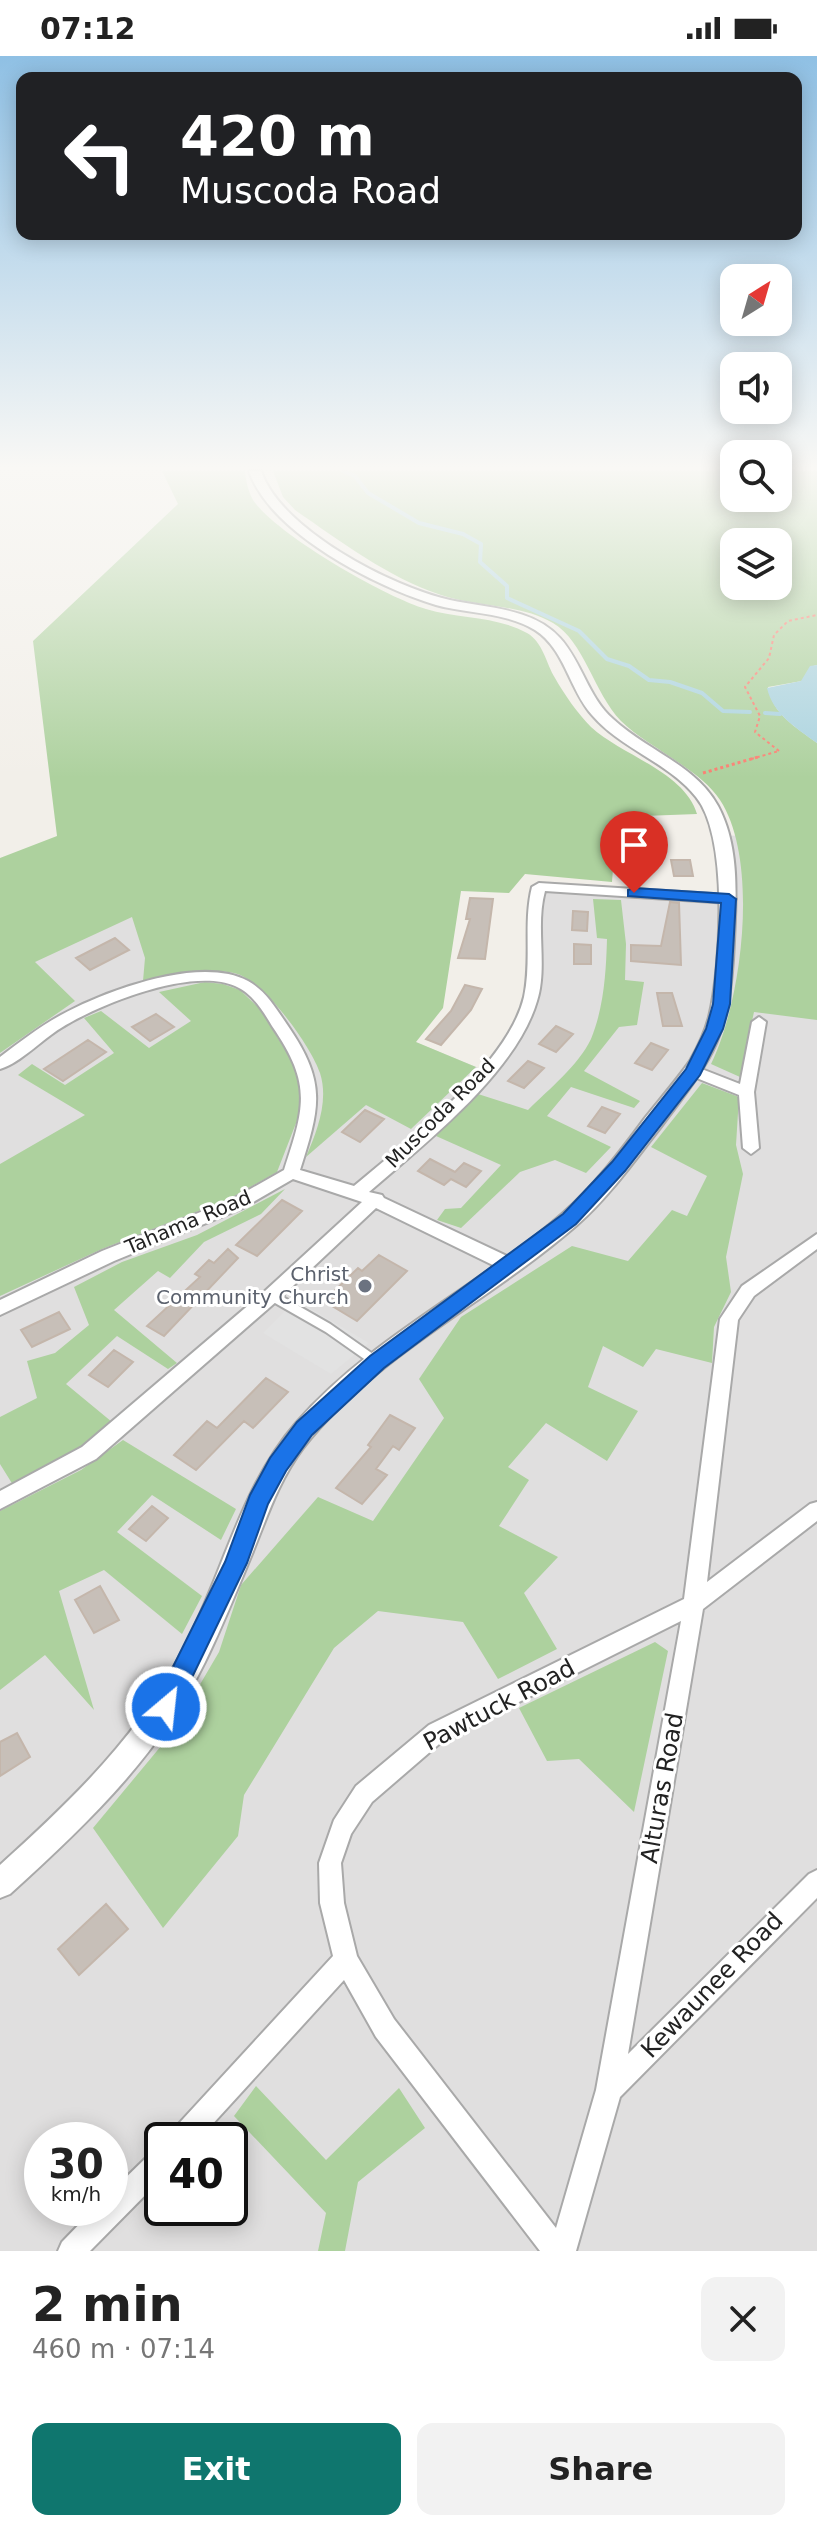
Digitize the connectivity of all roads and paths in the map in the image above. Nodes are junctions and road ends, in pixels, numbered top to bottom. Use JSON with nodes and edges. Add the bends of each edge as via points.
{"nodes":[{"id":1,"x":376,"y":573,"type":"edge"},
{"id":2,"x":817,"y":615,"type":"edge"},
{"id":3,"x":684,"y":778,"type":"junction"},
{"id":4,"x":729,"y":899,"type":"junction"},
{"id":5,"x":759,"y":1022,"type":"dead end"},
{"id":6,"x":0,"y":1064,"type":"edge"},
{"id":7,"x":694,"y":1071,"type":"junction"},
{"id":8,"x":746,"y":1092,"type":"junction"},
{"id":9,"x":751,"y":1148,"type":"dead end"},
{"id":10,"x":291,"y":1173,"type":"junction"},
{"id":11,"x":367,"y":1196,"type":"junction"},
{"id":12,"x":817,"y":1240,"type":"edge"},
{"id":13,"x":507,"y":1264,"type":"junction"},
{"id":14,"x":271,"y":1296,"type":"junction"},
{"id":15,"x":0,"y":1308,"type":"edge"},
{"id":16,"x":377,"y":1362,"type":"junction"},
{"id":17,"x":0,"y":1501,"type":"edge"},
{"id":18,"x":817,"y":1510,"type":"edge"},
{"id":19,"x":694,"y":1604,"type":"junction"},
{"id":20,"x":817,"y":1882,"type":"edge"},
{"id":21,"x":0,"y":1884,"type":"edge"},
{"id":22,"x":346,"y":1960,"type":"junction"},
{"id":23,"x":609,"y":2090,"type":"junction"},
{"id":24,"x":198,"y":2122,"type":"edge"},
{"id":25,"x":144,"y":2178,"type":"edge"},
{"id":26,"x":71,"y":2251,"type":"edge"},
{"id":27,"x":557,"y":2251,"type":"edge"},
{"id":28,"x":563,"y":2251,"type":"edge"}],
"edges":[{"from":1,"to":3,"type":"street","via":[[417,595],[540,628],[553,638],[598,713]]},
{"from":2,"to":3,"type":"path","via":[[788,621],[774,635],[775,649],[760,673],[745,687],[760,716],[755,732],[779,751]]},
{"from":3,"to":4,"type":"street","via":[[704,796],[715,816]]},
{"from":4,"to":7,"type":"street","via":[[721,1004]]},
{"from":4,"to":11,"type":"street","name":"Muscoda Road","via":[[539,887],[529,1003],[510,1040]]},
{"from":5,"to":8,"type":"street"},
{"from":6,"to":10,"type":"street","via":[[66,1018],[126,993],[195,978],[231,978],[260,999],[288,1035],[310,1077],[309,1118]]},
{"from":7,"to":8,"type":"street"},
{"from":7,"to":13,"type":"street","via":[[570,1219]]},
{"from":8,"to":9,"type":"street"},
{"from":10,"to":11,"type":"street"},
{"from":10,"to":15,"type":"street","name":"Tahama Road","via":[[237,1204],[108,1256]]},
{"from":11,"to":13,"type":"street"},
{"from":11,"to":14,"type":"street","name":"Muscoda Road"},
{"from":12,"to":19,"type":"street","name":"Alturas Road","via":[[748,1291],[729,1319]]},
{"from":13,"to":16,"type":"street"},
{"from":14,"to":16,"type":"lane"},
{"from":14,"to":17,"type":"street","name":"Muscoda Road","via":[[89,1453]]},
{"from":16,"to":21,"type":"street","via":[[305,1429],[278,1465],[166,1707],[115,1772]]},
{"from":18,"to":19,"type":"street","name":"Pawtuck Road"},
{"from":19,"to":22,"type":"street","name":"Pawtuck Road","via":[[437,1732],[364,1794],[342,1828],[330,1863],[332,1903]]},
{"from":19,"to":23,"type":"street","name":"Alturas Road"},
{"from":20,"to":23,"type":"street","name":"Kewaunee Road"},
{"from":22,"to":24,"type":"street"},
{"from":22,"to":27,"type":"street","name":"Pawtuck Road","via":[[385,2028]]},
{"from":23,"to":28,"type":"street","name":"Alturas Road"},
{"from":25,"to":26,"type":"street"}]}
